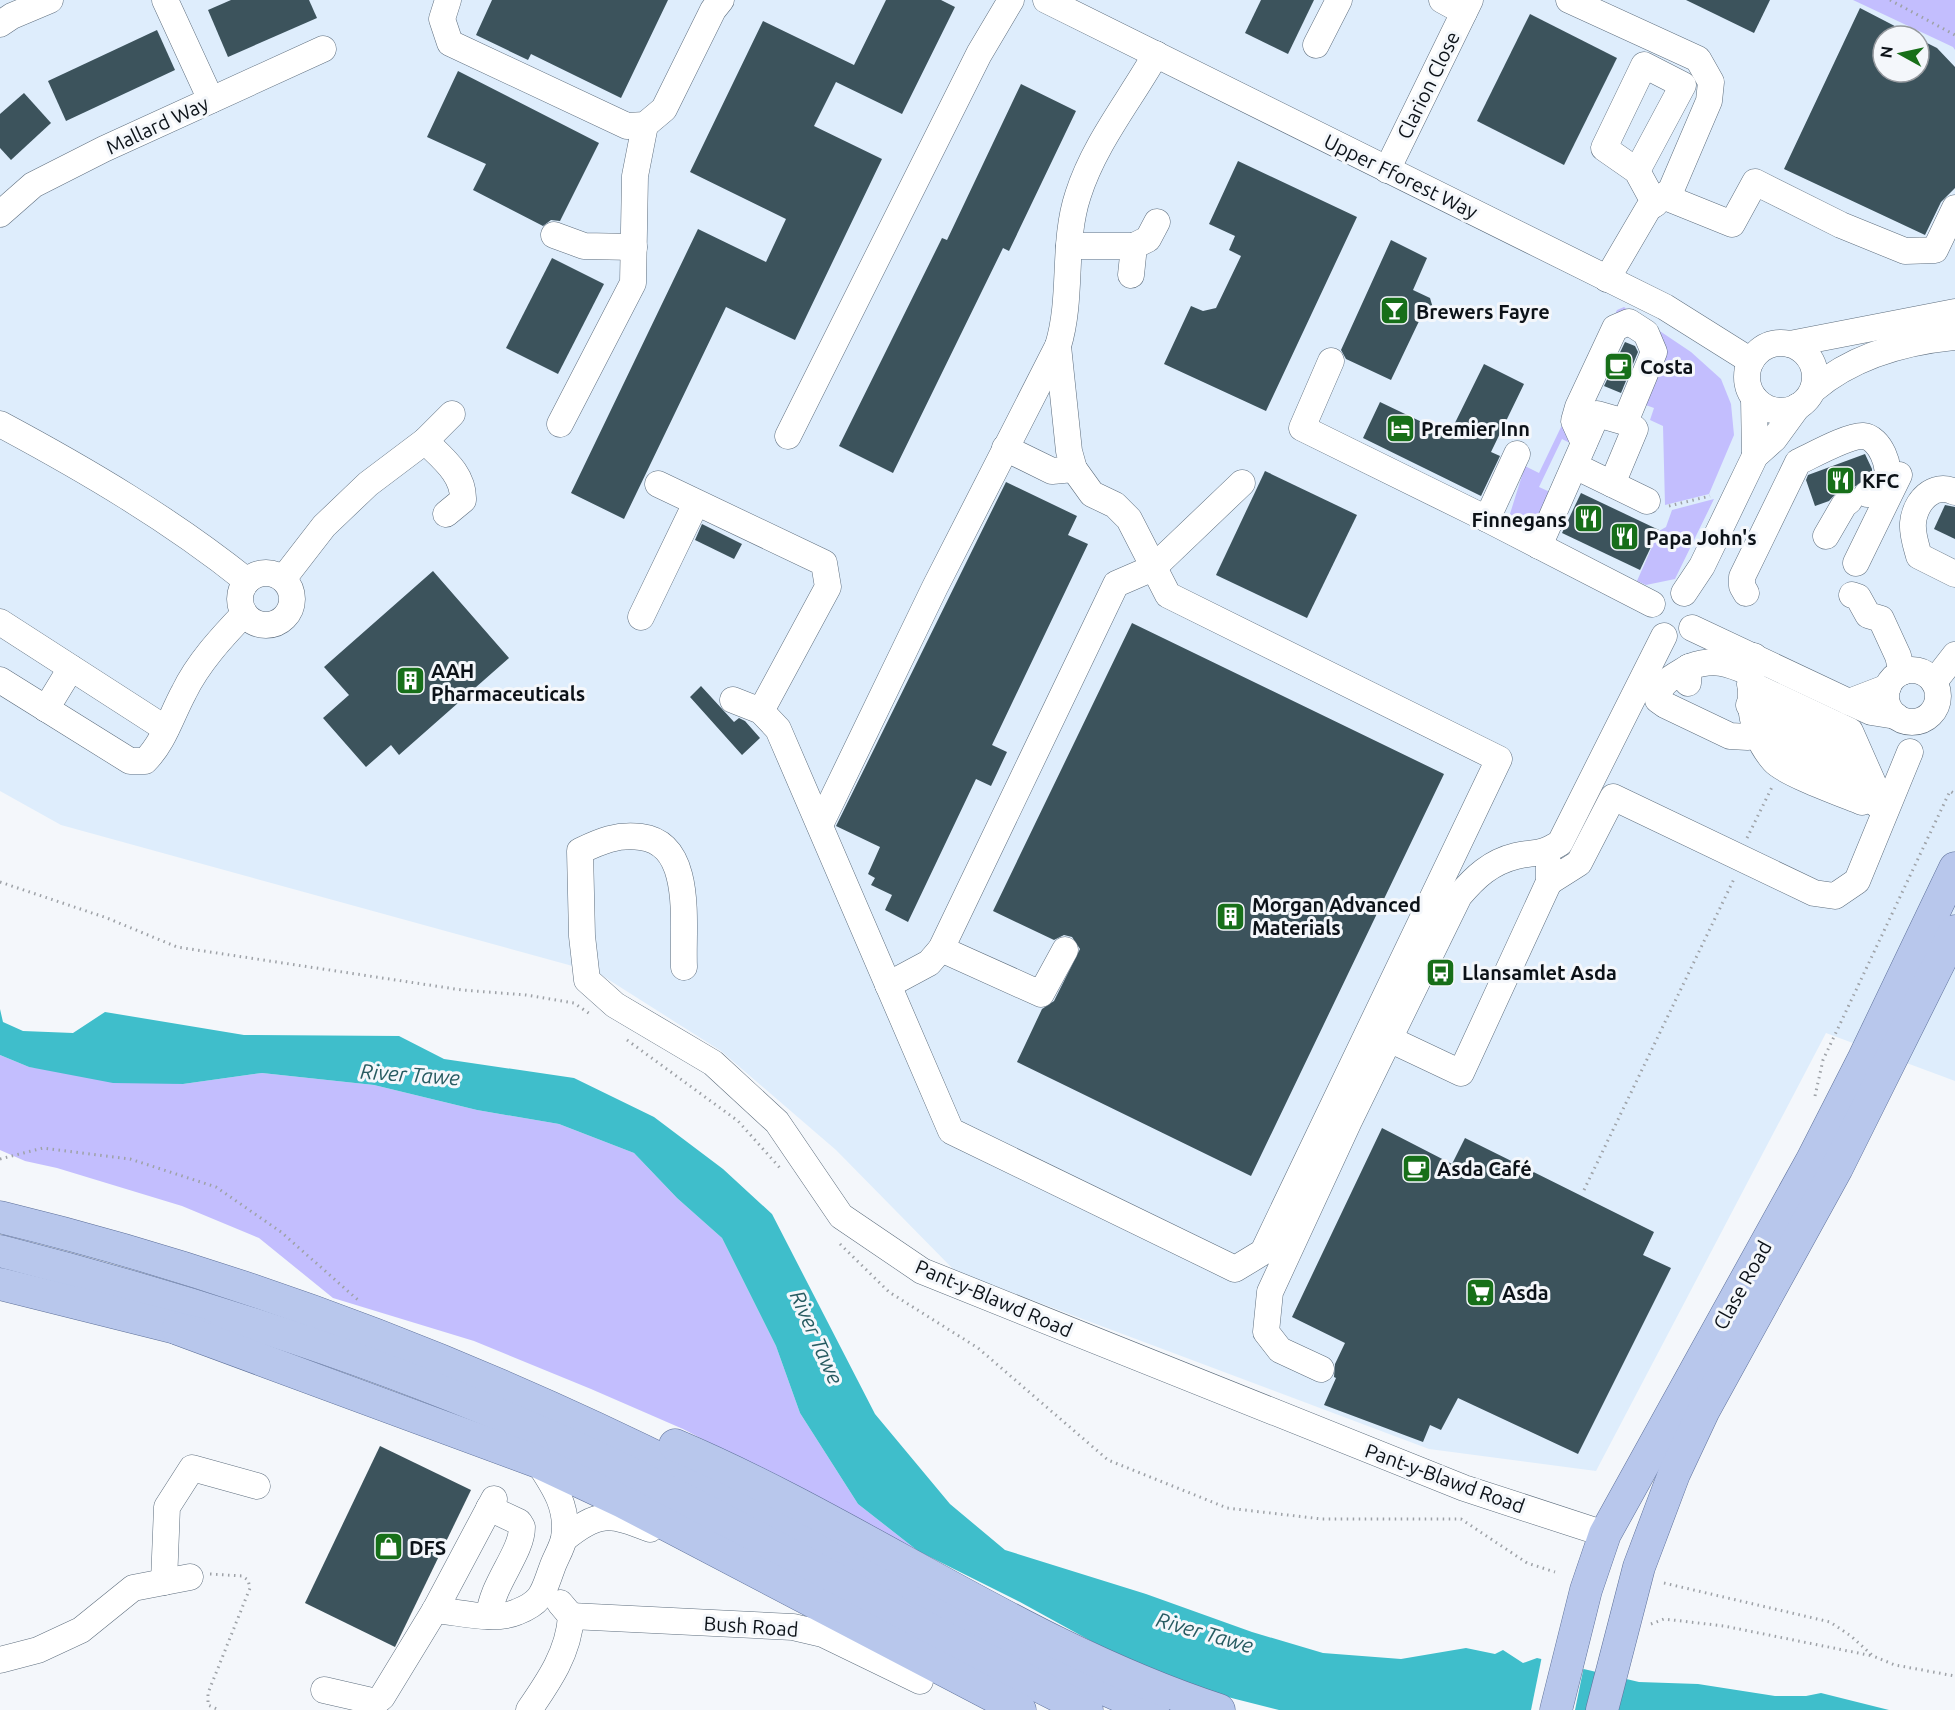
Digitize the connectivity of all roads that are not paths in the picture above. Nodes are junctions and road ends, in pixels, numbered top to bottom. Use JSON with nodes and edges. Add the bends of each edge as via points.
{"nodes":[{"id":1,"x":50,"y":0,"type":"edge"},
{"id":2,"x":165,"y":0,"type":"edge"},
{"id":3,"x":448,"y":0,"type":"edge"},
{"id":4,"x":721,"y":0,"type":"edge"},
{"id":5,"x":1011,"y":0,"type":"edge"},
{"id":6,"x":1046,"y":0,"type":"edge"},
{"id":7,"x":1339,"y":0,"type":"edge"},
{"id":8,"x":1569,"y":0,"type":"edge"},
{"id":9,"x":1459,"y":4,"type":"edge"},
{"id":10,"x":1075,"y":7,"type":"edge"},
{"id":11,"x":0,"y":24,"type":"edge"},
{"id":12,"x":1316,"y":45,"type":"dead end"},
{"id":13,"x":323,"y":50,"type":"dead end"},
{"id":14,"x":1156,"y":54,"type":"junction"},
{"id":15,"x":211,"y":100,"type":"junction"},
{"id":16,"x":645,"y":125,"type":"junction"},
{"id":17,"x":1387,"y":170,"type":"junction"},
{"id":18,"x":1637,"y":171,"type":"dead end"},
{"id":19,"x":1660,"y":200,"type":"junction"},
{"id":20,"x":4,"y":202,"type":"edge"},
{"id":21,"x":1955,"y":208,"type":"edge"},
{"id":22,"x":554,"y":235,"type":"dead end"},
{"id":23,"x":1070,"y":246,"type":"junction"},
{"id":24,"x":634,"y":247,"type":"junction"},
{"id":25,"x":1131,"y":275,"type":"dead end"},
{"id":26,"x":1607,"y":279,"type":"junction"},
{"id":27,"x":1955,"y":312,"type":"edge"},
{"id":28,"x":1955,"y":337,"type":"edge"},
{"id":29,"x":1790,"y":344,"type":"junction"},
{"id":30,"x":1058,"y":346,"type":"junction"},
{"id":31,"x":1751,"y":361,"type":"junction"},
{"id":32,"x":1330,"y":379,"type":"dead end"},
{"id":33,"x":1754,"y":398,"type":"junction"},
{"id":34,"x":1805,"y":398,"type":"junction"},
{"id":35,"x":452,"y":414,"type":"dead end"},
{"id":36,"x":1625,"y":422,"type":"junction"},
{"id":37,"x":0,"y":424,"type":"edge"},
{"id":38,"x":560,"y":424,"type":"dead end"},
{"id":39,"x":788,"y":436,"type":"dead end"},
{"id":40,"x":425,"y":441,"type":"junction"},
{"id":41,"x":1005,"y":448,"type":"junction"},
{"id":42,"x":1517,"y":454,"type":"dead end"},
{"id":43,"x":1580,"y":454,"type":"junction"},
{"id":44,"x":1755,"y":456,"type":"junction"},
{"id":45,"x":1074,"y":470,"type":"junction"},
{"id":46,"x":1899,"y":475,"type":"dead end"},
{"id":47,"x":1242,"y":483,"type":"dead end"},
{"id":48,"x":658,"y":484,"type":"dead end"},
{"id":49,"x":1612,"y":484,"type":"junction"},
{"id":50,"x":1955,"y":492,"type":"edge"},
{"id":51,"x":696,"y":503,"type":"junction"},
{"id":52,"x":1657,"y":504,"type":"road end"},
{"id":53,"x":446,"y":514,"type":"dead end"},
{"id":54,"x":1487,"y":519,"type":"junction"},
{"id":55,"x":1826,"y":536,"type":"dead end"},
{"id":56,"x":1539,"y":546,"type":"junction"},
{"id":57,"x":1856,"y":563,"type":"dead end"},
{"id":58,"x":1152,"y":568,"type":"junction"},
{"id":59,"x":1955,"y":574,"type":"edge"},
{"id":60,"x":283,"y":579,"type":"junction"},
{"id":61,"x":247,"y":581,"type":"junction"},
{"id":62,"x":1684,"y":593,"type":"junction"},
{"id":63,"x":1746,"y":594,"type":"dead end"},
{"id":64,"x":1852,"y":595,"type":"dead end"},
{"id":65,"x":1652,"y":604,"type":"junction"},
{"id":66,"x":244,"y":614,"type":"junction"},
{"id":67,"x":641,"y":617,"type":"dead end"},
{"id":68,"x":0,"y":622,"type":"edge"},
{"id":69,"x":1692,"y":628,"type":"junction"},
{"id":70,"x":1664,"y":636,"type":"junction"},
{"id":71,"x":1955,"y":656,"type":"edge"},
{"id":72,"x":71,"y":668,"type":"junction"},
{"id":73,"x":1895,"y":679,"type":"junction"},
{"id":74,"x":0,"y":680,"type":"edge"},
{"id":75,"x":1934,"y":682,"type":"junction"},
{"id":76,"x":1749,"y":686,"type":"junction"},
{"id":77,"x":734,"y":700,"type":"dead end"},
{"id":78,"x":1849,"y":702,"type":"junction"},
{"id":79,"x":46,"y":709,"type":"junction"},
{"id":80,"x":761,"y":711,"type":"junction"},
{"id":81,"x":1909,"y":718,"type":"junction"},
{"id":82,"x":166,"y":729,"type":"junction"},
{"id":83,"x":1756,"y":731,"type":"junction"},
{"id":84,"x":1886,"y":811,"type":"junction"},
{"id":85,"x":820,"y":825,"type":"junction"},
{"id":86,"x":1549,"y":850,"type":"junction"},
{"id":87,"x":1955,"y":868,"type":"edge"},
{"id":88,"x":1550,"y":882,"type":"junction"},
{"id":89,"x":1955,"y":931,"type":"edge"},
{"id":90,"x":941,"y":949,"type":"junction"},
{"id":91,"x":1065,"y":950,"type":"dead end"},
{"id":92,"x":684,"y":967,"type":"dead end"},
{"id":93,"x":888,"y":985,"type":"junction"},
{"id":94,"x":1389,"y":1038,"type":"junction"},
{"id":95,"x":0,"y":1209,"type":"edge"},
{"id":96,"x":0,"y":1217,"type":"edge"},
{"id":97,"x":102,"y":1242,"type":"junction"},
{"id":98,"x":0,"y":1251,"type":"edge"},
{"id":99,"x":0,"y":1284,"type":"edge"},
{"id":100,"x":178,"y":1329,"type":"junction"},
{"id":101,"x":1321,"y":1369,"type":"dead end"},
{"id":102,"x":445,"y":1393,"type":"junction"},
{"id":103,"x":570,"y":1416,"type":"junction"},
{"id":104,"x":537,"y":1462,"type":"junction"},
{"id":105,"x":257,"y":1486,"type":"dead end"},
{"id":106,"x":1605,"y":1534,"type":"junction"},
{"id":107,"x":564,"y":1539,"type":"junction"},
{"id":108,"x":759,"y":1574,"type":"junction"},
{"id":109,"x":190,"y":1577,"type":"road end"},
{"id":110,"x":164,"y":1582,"type":"junction"},
{"id":111,"x":544,"y":1594,"type":"junction"},
{"id":112,"x":435,"y":1610,"type":"junction"},
{"id":113,"x":489,"y":1616,"type":"junction"},
{"id":114,"x":571,"y":1616,"type":"junction"},
{"id":115,"x":0,"y":1660,"type":"edge"},
{"id":116,"x":920,"y":1681,"type":"dead end"},
{"id":117,"x":324,"y":1690,"type":"dead end"},
{"id":118,"x":529,"y":1710,"type":"edge"},
{"id":119,"x":1020,"y":1710,"type":"edge"},
{"id":120,"x":1087,"y":1710,"type":"edge"},
{"id":121,"x":1153,"y":1710,"type":"edge"},
{"id":122,"x":1219,"y":1710,"type":"edge"},
{"id":123,"x":1556,"y":1710,"type":"edge"},
{"id":124,"x":1602,"y":1710,"type":"edge"}],
"edges":[{"from":1,"to":11,"type":"street"},
{"from":2,"to":15,"type":"street"},
{"from":3,"to":16,"type":"street","via":[[442,19],[450,43],[627,126]]},
{"from":4,"to":16,"type":"street","via":[[664,110]]},
{"from":5,"to":39,"type":"street","via":[[979,54]]},
{"from":6,"to":10,"type":"street","name":"Upper Fforest Way"},
{"from":7,"to":12,"type":"street"},
{"from":8,"to":19,"type":"street","via":[[1698,59],[1711,82],[1709,101],[1671,190]]},
{"from":9,"to":17,"type":"street","name":"Clarion Close"},
{"from":10,"to":14,"type":"street","name":"Upper Fforest Way"},
{"from":13,"to":15,"type":"street","name":"Mallard Way"},
{"from":14,"to":17,"type":"street","name":"Upper Fforest Way"},
{"from":14,"to":23,"type":"street","via":[[1091,161],[1077,196]]},
{"from":15,"to":20,"type":"street","name":"Mallard Way","via":[[84,159]]},
{"from":16,"to":24,"type":"street","via":[[636,176]]},
{"from":17,"to":26,"type":"street","name":"Upper Fforest Way"},
{"from":18,"to":19,"type":"street"},
{"from":19,"to":21,"type":"street","via":[[1731,224],[1755,182],[1841,225],[1905,251],[1935,250]]},
{"from":19,"to":26,"type":"street","via":[[1648,209]]},
{"from":22,"to":24,"type":"street","via":[[584,246]]},
{"from":23,"to":25,"type":"street","via":[[1150,238]]},
{"from":23,"to":30,"type":"street","via":[[1063,330]]},
{"from":24,"to":38,"type":"street","via":[[633,283]]},
{"from":26,"to":31,"type":"street","name":"Upper Fforest Way","via":[[1665,307]]},
{"from":27,"to":29,"type":"street"},
{"from":28,"to":34,"type":"street","via":[[1862,357],[1831,375]]},
{"from":29,"to":31,"type":"street","via":[[1767,346]]},
{"from":29,"to":34,"type":"street","via":[[1809,356],[1815,378]]},
{"from":30,"to":41,"type":"street"},
{"from":30,"to":45,"type":"street"},
{"from":31,"to":33,"type":"street","via":[[1747,380]]},
{"from":32,"to":54,"type":"street","via":[[1302,428]]},
{"from":33,"to":34,"type":"street","via":[[1779,411]]},
{"from":33,"to":44,"type":"street"},
{"from":34,"to":44,"type":"street","via":[[1774,439]]},
{"from":35,"to":40,"type":"street"},
{"from":36,"to":43,"type":"street","via":[[1598,414]]},
{"from":36,"to":43,"type":"street","via":[[1654,352],[1646,333],[1629,322],[1615,328],[1578,407],[1574,421]]},
{"from":36,"to":49,"type":"street","via":[[1635,429]]},
{"from":37,"to":61,"type":"street","via":[[88,472],[214,554]]},
{"from":40,"to":53,"type":"street","via":[[456,472],[464,488],[463,500]]},
{"from":40,"to":60,"type":"street","via":[[368,484],[324,526]]},
{"from":41,"to":45,"type":"street","via":[[1052,471]]},
{"from":41,"to":85,"type":"street"},
{"from":42,"to":54,"type":"street"},
{"from":43,"to":49,"type":"street"},
{"from":43,"to":56,"type":"street"},
{"from":44,"to":62,"type":"street","via":[[1702,566]]},
{"from":45,"to":58,"type":"street","via":[[1092,494],[1115,505],[1129,519]]},
{"from":46,"to":57,"type":"street"},
{"from":47,"to":58,"type":"street"},
{"from":48,"to":51,"type":"street"},
{"from":49,"to":52,"type":"street"},
{"from":50,"to":59,"type":"street","via":[[1935,489],[1926,494],[1913,520],[1919,556]]},
{"from":51,"to":67,"type":"street"},
{"from":51,"to":80,"type":"street","via":[[824,563],[828,587]]},
{"from":54,"to":56,"type":"street"},
{"from":55,"to":63,"type":"street","via":[[1844,505],[1881,489],[1887,481],[1888,471],[1877,443],[1863,436],[1798,462],[1742,578]]},
{"from":56,"to":65,"type":"street"},
{"from":58,"to":90,"type":"street","via":[[1116,584],[1095,602]]},
{"from":58,"to":93,"type":"street","via":[[1168,596],[1499,759],[1263,1252],[1235,1269],[951,1131]]},
{"from":60,"to":61,"type":"street","via":[[265,573]]},
{"from":60,"to":66,"type":"street","via":[[292,594],[284,618],[267,625]]},
{"from":61,"to":66,"type":"street","via":[[240,597]]},
{"from":62,"to":65,"type":"street","via":[[1670,590]]},
{"from":62,"to":69,"type":"street","via":[[1697,613]]},
{"from":64,"to":73,"type":"street","via":[[1858,597],[1868,615],[1881,619],[1898,656]]},
{"from":65,"to":70,"type":"street","via":[[1653,626]]},
{"from":66,"to":82,"type":"street","via":[[222,637],[185,690]]},
{"from":68,"to":72,"type":"street"},
{"from":69,"to":70,"type":"street","via":[[1680,636]]},
{"from":69,"to":76,"type":"street"},
{"from":70,"to":86,"type":"street","via":[[1574,818],[1560,843]]},
{"from":71,"to":75,"type":"street"},
{"from":72,"to":79,"type":"street"},
{"from":72,"to":82,"type":"street"},
{"from":73,"to":75,"type":"street","via":[[1908,670],[1923,672]]},
{"from":73,"to":78,"type":"street"},
{"from":73,"to":81,"type":"street","via":[[1887,703]]},
{"from":74,"to":79,"type":"street"},
{"from":75,"to":81,"type":"street","via":[[1937,704]]},
{"from":76,"to":78,"type":"street"},
{"from":76,"to":83,"type":"street","via":[[1752,725]]},
{"from":76,"to":83,"type":"street","via":[[1728,664],[1708,661],[1688,676],[1663,683],[1658,700],[1730,736],[1748,737]]},
{"from":76,"to":84,"type":"street","via":[[1850,731]]},
{"from":77,"to":80,"type":"street"},
{"from":78,"to":81,"type":"street","via":[[1871,712]]},
{"from":79,"to":82,"type":"street","via":[[130,761],[145,761],[156,750]]},
{"from":80,"to":85,"type":"street","via":[[778,729]]},
{"from":81,"to":84,"type":"street","via":[[1910,752]]},
{"from":83,"to":84,"type":"street","via":[[1832,768]]},
{"from":83,"to":84,"type":"street","via":[[1775,762],[1823,787]]},
{"from":84,"to":88,"type":"street","via":[[1857,881],[1835,896],[1814,893],[1613,797],[1579,863]]},
{"from":85,"to":93,"type":"street"},
{"from":86,"to":88,"type":"street"},
{"from":86,"to":94,"type":"street","via":[[1493,864],[1459,896]]},
{"from":87,"to":106,"type":"main road","name":"Clase Road","via":[[1812,1160]]},
{"from":88,"to":94,"type":"street","via":[[1461,1073]]},
{"from":89,"to":124,"type":"main road","name":"Clase Road","via":[[1838,1168],[1704,1410],[1674,1474],[1639,1567]]},
{"from":90,"to":91,"type":"street","via":[[1041,994]]},
{"from":90,"to":93,"type":"street","via":[[929,963]]},
{"from":92,"to":106,"type":"street","name":"Pant-y-Blawd Road","via":[[681,882],[677,862],[669,850],[655,839],[632,836],[606,838],[580,851],[587,980],[615,1005],[713,1063],[777,1122],[841,1216],[922,1271],[1464,1488]]},
{"from":94,"to":101,"type":"street","via":[[1270,1292],[1266,1332],[1280,1350]]},
{"from":95,"to":97,"type":"main road"},
{"from":96,"to":97,"type":"main road"},
{"from":97,"to":103,"type":"main road","via":[[287,1301],[497,1383]]},
{"from":98,"to":102,"type":"main road","via":[[95,1275],[272,1330]]},
{"from":99,"to":100,"type":"main road"},
{"from":100,"to":102,"type":"main road"},
{"from":100,"to":104,"type":"main road"},
{"from":102,"to":120,"type":"main road","via":[[563,1442],[683,1499]]},
{"from":103,"to":121,"type":"main road","via":[[693,1475],[991,1635]]},
{"from":103,"to":122,"type":"main road","via":[[640,1430],[745,1475],[1047,1639]]},
{"from":104,"to":107,"type":"street","via":[[558,1493]]},
{"from":104,"to":108,"type":"main road","via":[[623,1502]]},
{"from":105,"to":110,"type":"street","via":[[192,1468],[167,1507]]},
{"from":106,"to":123,"type":"main road","name":"Clase Road","via":[[1586,1590]]},
{"from":107,"to":108,"type":"street","via":[[584,1523],[603,1516],[620,1517]]},
{"from":107,"to":111,"type":"street"},
{"from":108,"to":119,"type":"main road"},
{"from":109,"to":110,"type":"street"},
{"from":110,"to":115,"type":"street","via":[[133,1588],[81,1630],[38,1650]]},
{"from":111,"to":113,"type":"street","via":[[535,1604],[515,1613]]},
{"from":111,"to":114,"type":"street","via":[[564,1606]]},
{"from":112,"to":113,"type":"street"},
{"from":112,"to":113,"type":"street","via":[[492,1503],[522,1527],[492,1596]]},
{"from":112,"to":117,"type":"street","via":[[379,1701]]},
{"from":114,"to":116,"type":"street","name":"Bush Road","via":[[793,1627],[823,1634]]},
{"from":114,"to":118,"type":"street","via":[[565,1651]]}]}
